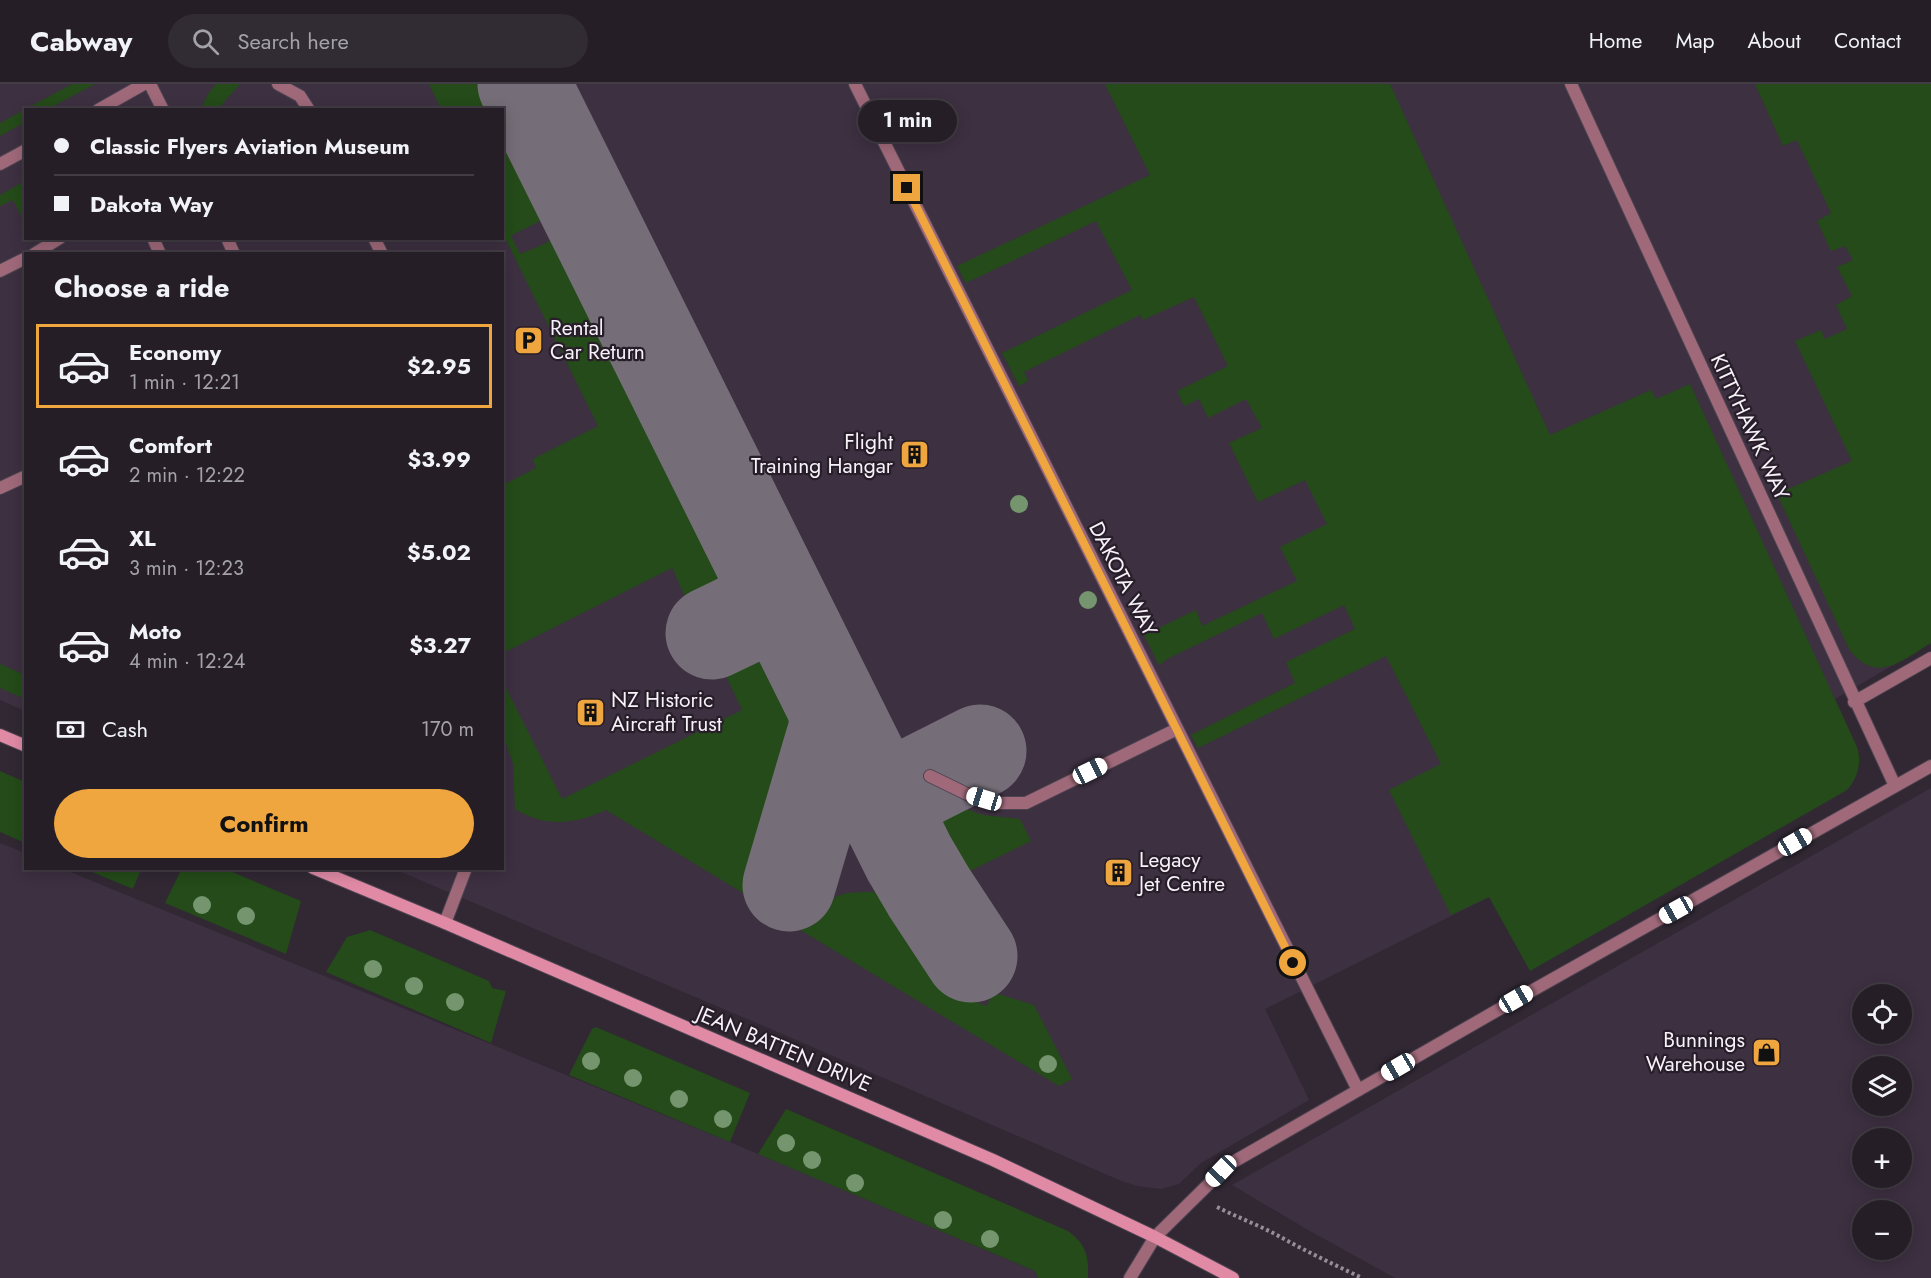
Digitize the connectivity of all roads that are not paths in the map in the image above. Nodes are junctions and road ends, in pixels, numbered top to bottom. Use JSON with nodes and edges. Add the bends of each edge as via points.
{"nodes":[{"id":1,"x":144,"y":84,"type":"edge"},
{"id":2,"x":150,"y":84,"type":"edge"},
{"id":3,"x":278,"y":84,"type":"edge"},
{"id":4,"x":855,"y":84,"type":"edge"},
{"id":5,"x":1571,"y":84,"type":"edge"},
{"id":6,"x":102,"y":108,"type":"edge"},
{"id":7,"x":162,"y":108,"type":"edge"},
{"id":8,"x":308,"y":108,"type":"edge"},
{"id":9,"x":24,"y":151,"type":"edge"},
{"id":10,"x":0,"y":164,"type":"edge"},
{"id":11,"x":57,"y":240,"type":"edge"},
{"id":12,"x":37,"y":252,"type":"edge"},
{"id":13,"x":24,"y":259,"type":"edge"},
{"id":14,"x":0,"y":271,"type":"edge"},
{"id":15,"x":24,"y":477,"type":"edge"},
{"id":16,"x":0,"y":488,"type":"edge"},
{"id":17,"x":1931,"y":658,"type":"edge"},
{"id":18,"x":1854,"y":702,"type":"junction"},
{"id":19,"x":1177,"y":729,"type":"junction"},
{"id":20,"x":0,"y":735,"type":"edge"},
{"id":21,"x":24,"y":745,"type":"edge"},
{"id":22,"x":1931,"y":766,"type":"edge"},
{"id":23,"x":930,"y":776,"type":"dead end"},
{"id":24,"x":1894,"y":786,"type":"junction"},
{"id":25,"x":318,"y":870,"type":"edge"},
{"id":26,"x":465,"y":870,"type":"edge"},
{"id":27,"x":445,"y":923,"type":"junction"},
{"id":28,"x":1358,"y":1090,"type":"junction"},
{"id":29,"x":1155,"y":1236,"type":"junction"},
{"id":30,"x":1130,"y":1278,"type":"edge"},
{"id":31,"x":1233,"y":1278,"type":"edge"}],
"edges":[{"from":1,"to":6,"type":"street"},
{"from":2,"to":7,"type":"street"},
{"from":3,"to":8,"type":"street","via":[[300,96]]},
{"from":4,"to":19,"type":"street","name":"DAKOTA WAY"},
{"from":5,"to":18,"type":"street","name":"KITTYHAWK WAY"},
{"from":9,"to":10,"type":"street"},
{"from":11,"to":12,"type":"street"},
{"from":13,"to":14,"type":"street"},
{"from":15,"to":16,"type":"street"},
{"from":17,"to":18,"type":"street"},
{"from":18,"to":24,"type":"street","name":"KITTYHAWK WAY"},
{"from":19,"to":23,"type":"street","via":[[1026,803],[998,803],[969,795]]},
{"from":19,"to":28,"type":"street","name":"DAKOTA WAY"},
{"from":20,"to":21,"type":"street"},
{"from":22,"to":24,"type":"street"},
{"from":24,"to":28,"type":"street"},
{"from":25,"to":27,"type":"street","name":"JEAN BATTEN DRIVE"},
{"from":26,"to":27,"type":"street"},
{"from":27,"to":29,"type":"street","name":"JEAN BATTEN DRIVE","via":[[993,1160]]},
{"from":28,"to":29,"type":"street","via":[[1228,1165]]},
{"from":29,"to":30,"type":"street"},
{"from":29,"to":31,"type":"street","name":"JEAN BATTEN DRIVE"}]}
